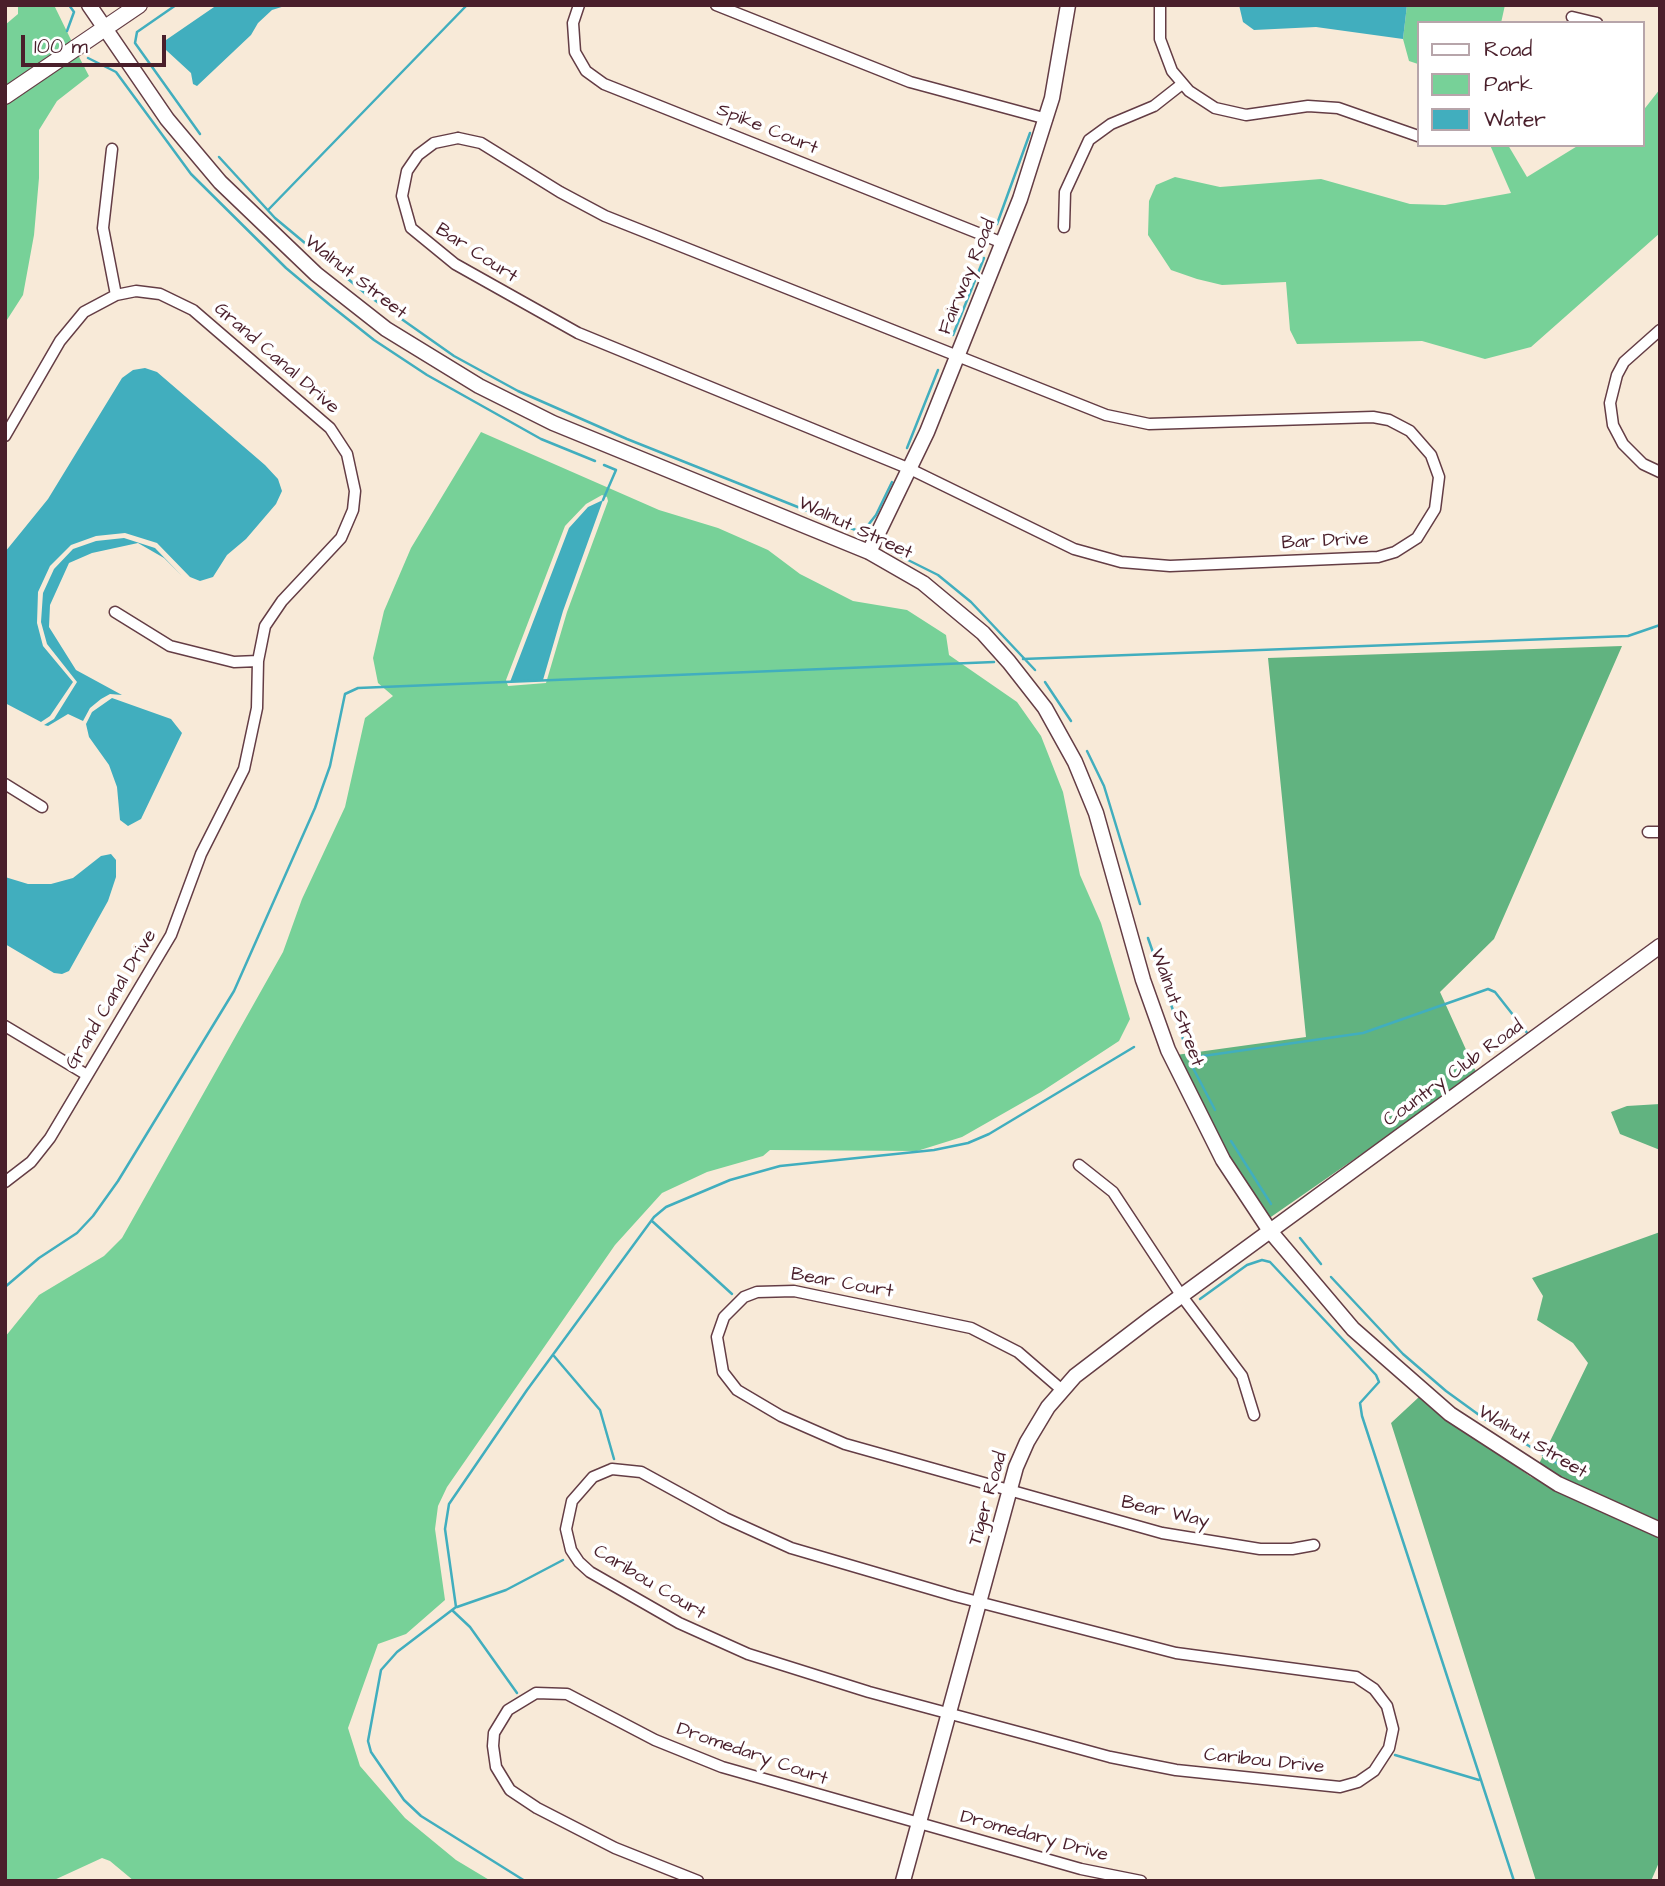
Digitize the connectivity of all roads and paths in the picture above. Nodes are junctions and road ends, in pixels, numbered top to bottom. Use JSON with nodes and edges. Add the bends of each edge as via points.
{"nodes":[{"id":1,"x":89,"y":5,"type":"edge"},
{"id":2,"x":139,"y":5,"type":"edge"},
{"id":3,"x":579,"y":5,"type":"edge"},
{"id":4,"x":716,"y":5,"type":"edge"},
{"id":5,"x":1068,"y":5,"type":"edge"},
{"id":6,"x":1160,"y":5,"type":"edge"},
{"id":7,"x":1572,"y":15,"type":"edge"},
{"id":8,"x":1591,"y":21,"type":"edge"},
{"id":9,"x":104,"y":28,"type":"junction"},
{"id":10,"x":1182,"y":83,"type":"junction"},
{"id":11,"x":5,"y":96,"type":"edge"},
{"id":12,"x":1046,"y":119,"type":"junction"},
{"id":13,"x":1416,"y":135,"type":"edge"},
{"id":14,"x":112,"y":149,"type":"dead end"},
{"id":15,"x":1064,"y":227,"type":"dead end"},
{"id":16,"x":1003,"y":243,"type":"junction"},
{"id":17,"x":116,"y":295,"type":"junction"},
{"id":18,"x":1660,"y":330,"type":"edge"},
{"id":19,"x":958,"y":356,"type":"junction"},
{"id":20,"x":5,"y":436,"type":"edge"},
{"id":21,"x":911,"y":469,"type":"junction"},
{"id":22,"x":1660,"y":472,"type":"edge"},
{"id":23,"x":869,"y":552,"type":"junction"},
{"id":24,"x":115,"y":612,"type":"dead end"},
{"id":25,"x":258,"y":662,"type":"junction"},
{"id":26,"x":5,"y":783,"type":"edge"},
{"id":27,"x":42,"y":807,"type":"dead end"},
{"id":28,"x":1647,"y":832,"type":"dead end"},
{"id":29,"x":1660,"y":832,"type":"edge"},
{"id":30,"x":1660,"y":946,"type":"edge"},
{"id":31,"x":5,"y":1026,"type":"edge"},
{"id":32,"x":87,"y":1075,"type":"junction"},
{"id":33,"x":1079,"y":1165,"type":"dead end"},
{"id":34,"x":5,"y":1182,"type":"edge"},
{"id":35,"x":1270,"y":1231,"type":"junction"},
{"id":36,"x":1181,"y":1295,"type":"junction"},
{"id":37,"x":1062,"y":1390,"type":"junction"},
{"id":38,"x":1254,"y":1415,"type":"dead end"},
{"id":39,"x":1010,"y":1492,"type":"junction"},
{"id":40,"x":1660,"y":1530,"type":"edge"},
{"id":41,"x":1314,"y":1545,"type":"dead end"},
{"id":42,"x":979,"y":1602,"type":"junction"},
{"id":43,"x":949,"y":1712,"type":"junction"},
{"id":44,"x":918,"y":1824,"type":"junction"},
{"id":45,"x":698,"y":1881,"type":"edge"},
{"id":46,"x":903,"y":1881,"type":"edge"},
{"id":47,"x":1141,"y":1881,"type":"edge"}],
"edges":[{"from":1,"to":9,"type":"street","name":"Walnut Street"},
{"from":2,"to":9,"type":"main road"},
{"from":3,"to":16,"type":"street","name":"Spike Court","via":[[573,23],[575,52],[586,71],[604,84]]},
{"from":4,"to":12,"type":"street","via":[[911,82]]},
{"from":5,"to":12,"type":"street","name":"Fairway Road"},
{"from":6,"to":10,"type":"street","via":[[1160,39],[1167,61]]},
{"from":7,"to":8,"type":"street"},
{"from":9,"to":11,"type":"main road"},
{"from":9,"to":23,"type":"street","name":"Walnut Street","via":[[167,119],[220,182],[316,274],[386,329],[479,386],[553,423]]},
{"from":10,"to":13,"type":"street","via":[[1226,112],[1258,115],[1308,106],[1338,108]]},
{"from":10,"to":15,"type":"street","via":[[1154,106],[1111,124],[1089,141],[1065,192]]},
{"from":12,"to":16,"type":"street","name":"Fairway Road"},
{"from":14,"to":17,"type":"street","via":[[103,228]]},
{"from":16,"to":19,"type":"street","name":"Fairway Road"},
{"from":17,"to":20,"type":"street","name":"Grand Canal Drive","via":[[75,320]]},
{"from":17,"to":25,"type":"street","name":"Grand Canal Drive","via":[[149,292],[184,303],[321,420],[347,454],[355,492],[346,530],[276,609],[262,636]]},
{"from":18,"to":22,"type":"street","via":[[1624,362],[1610,403],[1613,425],[1623,444],[1643,464]]},
{"from":19,"to":21,"type":"street","name":"Fairway Road"},
{"from":19,"to":21,"type":"street","name":"Bar Drive","via":[[1133,422],[1373,416],[1389,420],[1410,431],[1431,455],[1439,477],[1435,509],[1417,538],[1378,557],[1145,565],[1074,549]]},
{"from":19,"to":21,"type":"street","name":"Bar Court","via":[[605,216],[481,143],[458,138],[441,141],[418,155],[407,171],[402,196],[411,228],[483,282],[608,347]]},
{"from":21,"to":23,"type":"street","name":"Fairway Road"},
{"from":23,"to":35,"type":"street","name":"Walnut Street","via":[[923,583],[983,633],[1026,682],[1062,737],[1096,813],[1143,980],[1168,1050],[1223,1160]]},
{"from":24,"to":25,"type":"street","via":[[170,646],[224,660]]},
{"from":25,"to":32,"type":"street","name":"Grand Canal Drive","via":[[257,708],[244,769],[190,878],[171,935]]},
{"from":26,"to":27,"type":"street"},
{"from":28,"to":29,"type":"street"},
{"from":30,"to":35,"type":"street","name":"Country Club Road"},
{"from":31,"to":32,"type":"street"},
{"from":32,"to":34,"type":"street","name":"Grand Canal Drive","via":[[44,1148]]},
{"from":33,"to":36,"type":"street","via":[[1113,1192]]},
{"from":35,"to":36,"type":"street","name":"Tiger Road"},
{"from":35,"to":40,"type":"street","name":"Walnut Street","via":[[1353,1329],[1450,1414],[1558,1484]]},
{"from":36,"to":37,"type":"street","name":"Tiger Road"},
{"from":36,"to":38,"type":"street","via":[[1242,1376]]},
{"from":37,"to":39,"type":"street","name":"Tiger Road","via":[[1027,1442]]},
{"from":37,"to":39,"type":"street","name":"Bear Court","via":[[1003,1342],[954,1323],[774,1290],[744,1297],[724,1317],[717,1337],[719,1361],[741,1393],[845,1444]]},
{"from":39,"to":41,"type":"street","name":"Bear Way","via":[[1210,1542],[1260,1549]]},
{"from":39,"to":42,"type":"street","name":"Tiger Road"},
{"from":42,"to":43,"type":"street","name":"Tiger Road"},
{"from":42,"to":43,"type":"street","name":"Caribou Court","via":[[792,1548],[630,1469],[593,1476],[575,1495],[568,1514],[569,1543],[584,1568],[678,1623],[782,1666]]},
{"from":42,"to":43,"type":"street","name":"Caribou Drive","via":[[1176,1653],[1350,1675],[1369,1684],[1387,1706],[1393,1729],[1389,1748],[1380,1765],[1358,1782],[1340,1787],[1296,1784],[1110,1757]]},
{"from":43,"to":44,"type":"street","name":"Tiger Road"},
{"from":44,"to":45,"type":"street","name":"Dromedary Court","via":[[722,1767],[655,1740],[567,1694],[537,1693],[508,1710],[494,1733],[493,1746],[496,1767],[510,1790],[615,1848]]},
{"from":44,"to":46,"type":"street","name":"Tiger Road"},
{"from":44,"to":47,"type":"street","name":"Dromedary Drive"}]}
